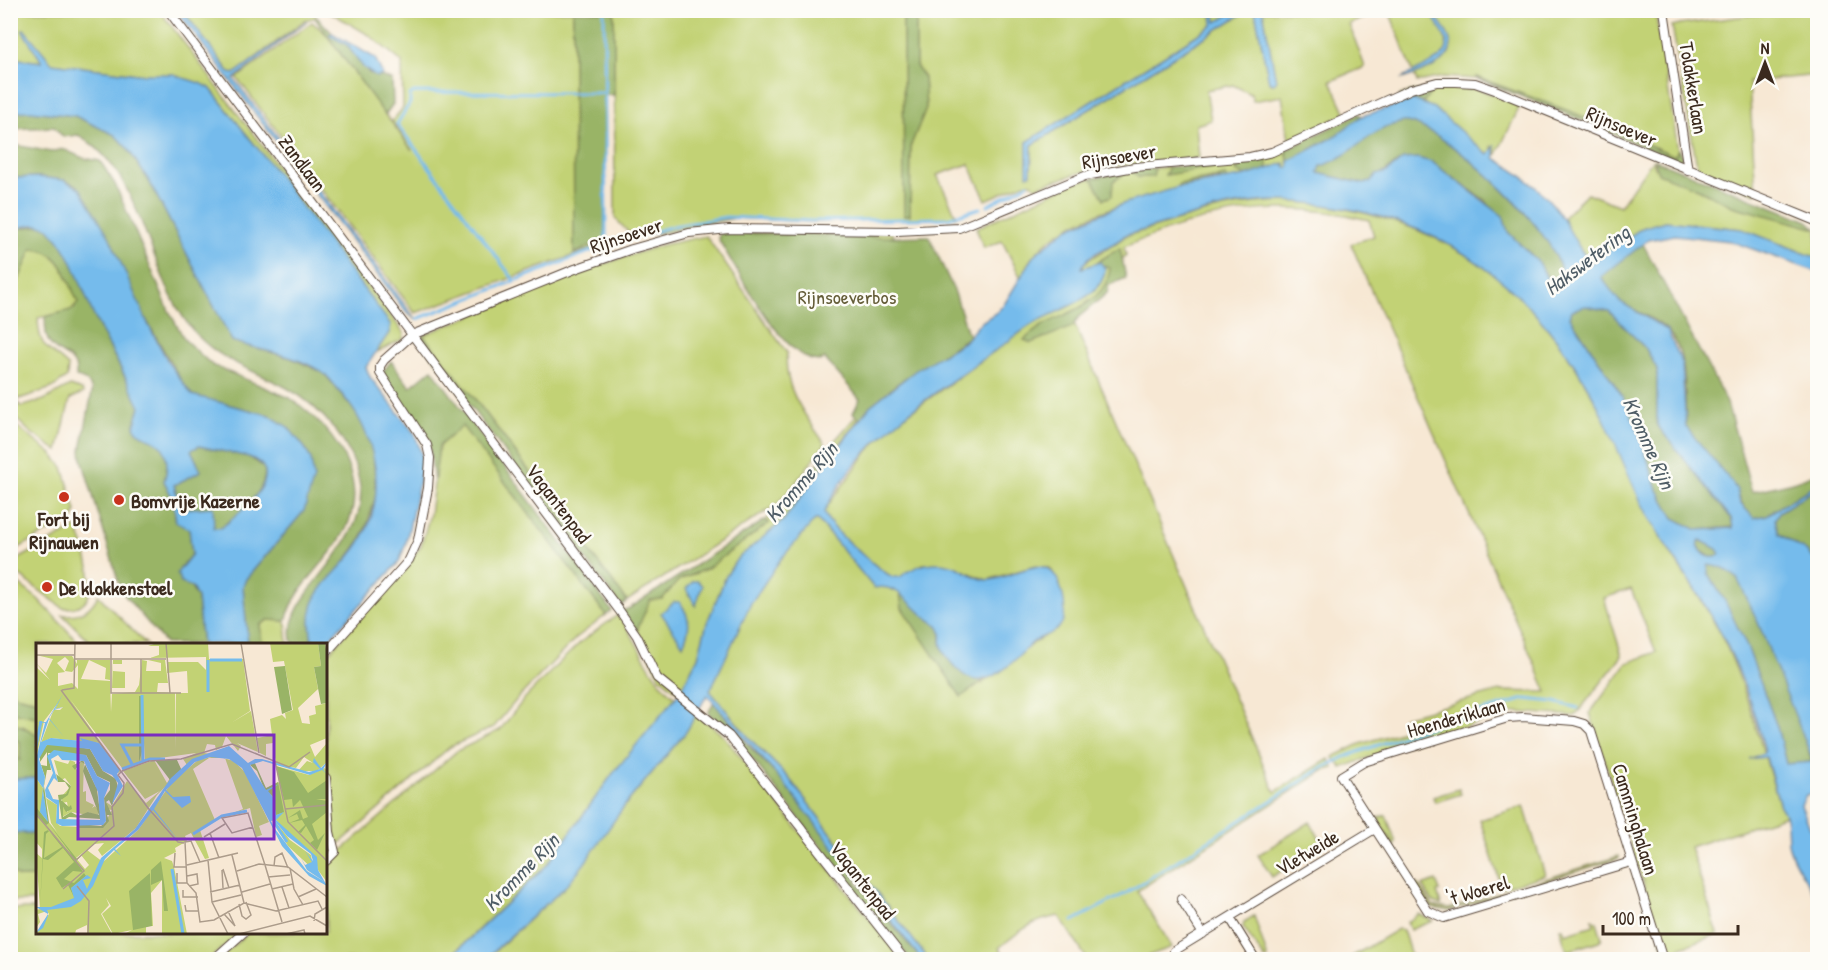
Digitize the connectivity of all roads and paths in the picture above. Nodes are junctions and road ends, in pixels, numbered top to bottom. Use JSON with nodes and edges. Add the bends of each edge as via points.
{"nodes":[{"id":1,"x":168,"y":10,"type":"edge"},
{"id":2,"x":1664,"y":10,"type":"edge"},
{"id":3,"x":1688,"y":171,"type":"junction"},
{"id":4,"x":1818,"y":222,"type":"edge"},
{"id":5,"x":412,"y":335,"type":"junction"},
{"id":6,"x":327,"y":652,"type":"edge"},
{"id":7,"x":1584,"y":724,"type":"joint"},
{"id":8,"x":327,"y":792,"type":"edge"},
{"id":9,"x":1373,"y":830,"type":"junction"},
{"id":10,"x":327,"y":860,"type":"edge"},
{"id":11,"x":1632,"y":862,"type":"junction"},
{"id":12,"x":1181,"y":899,"type":"dead end"},
{"id":13,"x":1230,"y":918,"type":"junction"},
{"id":14,"x":243,"y":934,"type":"edge"},
{"id":15,"x":1203,"y":934,"type":"junction"},
{"id":16,"x":1174,"y":951,"type":"dead end"},
{"id":17,"x":213,"y":960,"type":"edge"},
{"id":18,"x":905,"y":960,"type":"edge"},
{"id":19,"x":1256,"y":960,"type":"edge"},
{"id":20,"x":1663,"y":960,"type":"edge"}],
"edges":[{"from":1,"to":5,"type":"street","name":"Zandlaan"},
{"from":2,"to":3,"type":"street","name":"Tolakkerlaan"},
{"from":3,"to":4,"type":"street","name":"Rijnsoever"},
{"from":3,"to":5,"type":"street","name":"Rijnsoever","via":[[1485,86],[1437,82],[1411,89],[1272,152],[1085,176],[959,228],[720,229],[665,239],[536,284]]},
{"from":5,"to":6,"type":"street","name":"Rijnsoever","via":[[384,360],[380,374],[427,446],[430,458],[418,540],[387,586]]},
{"from":5,"to":18,"type":"street","name":"Vagantenpad","via":[[637,636],[657,678],[729,736]]},
{"from":7,"to":9,"type":"street","name":"Hoenderiklaan","via":[[1508,718],[1375,759],[1341,776]]},
{"from":7,"to":11,"type":"street","name":"Camminghalaan","via":[[1591,731]]},
{"from":8,"to":10,"type":"street","via":[[335,852]]},
{"from":9,"to":11,"type":"street","name":"'t Woerel","via":[[1428,911],[1444,918]]},
{"from":9,"to":13,"type":"street","name":"Vletweide"},
{"from":11,"to":20,"type":"street","name":"Camminghalaan"},
{"from":12,"to":15,"type":"street"},
{"from":13,"to":15,"type":"street","name":"Vletweide"},
{"from":13,"to":19,"type":"street"},
{"from":14,"to":17,"type":"street"},
{"from":15,"to":16,"type":"street","name":"Vletweide"}]}
